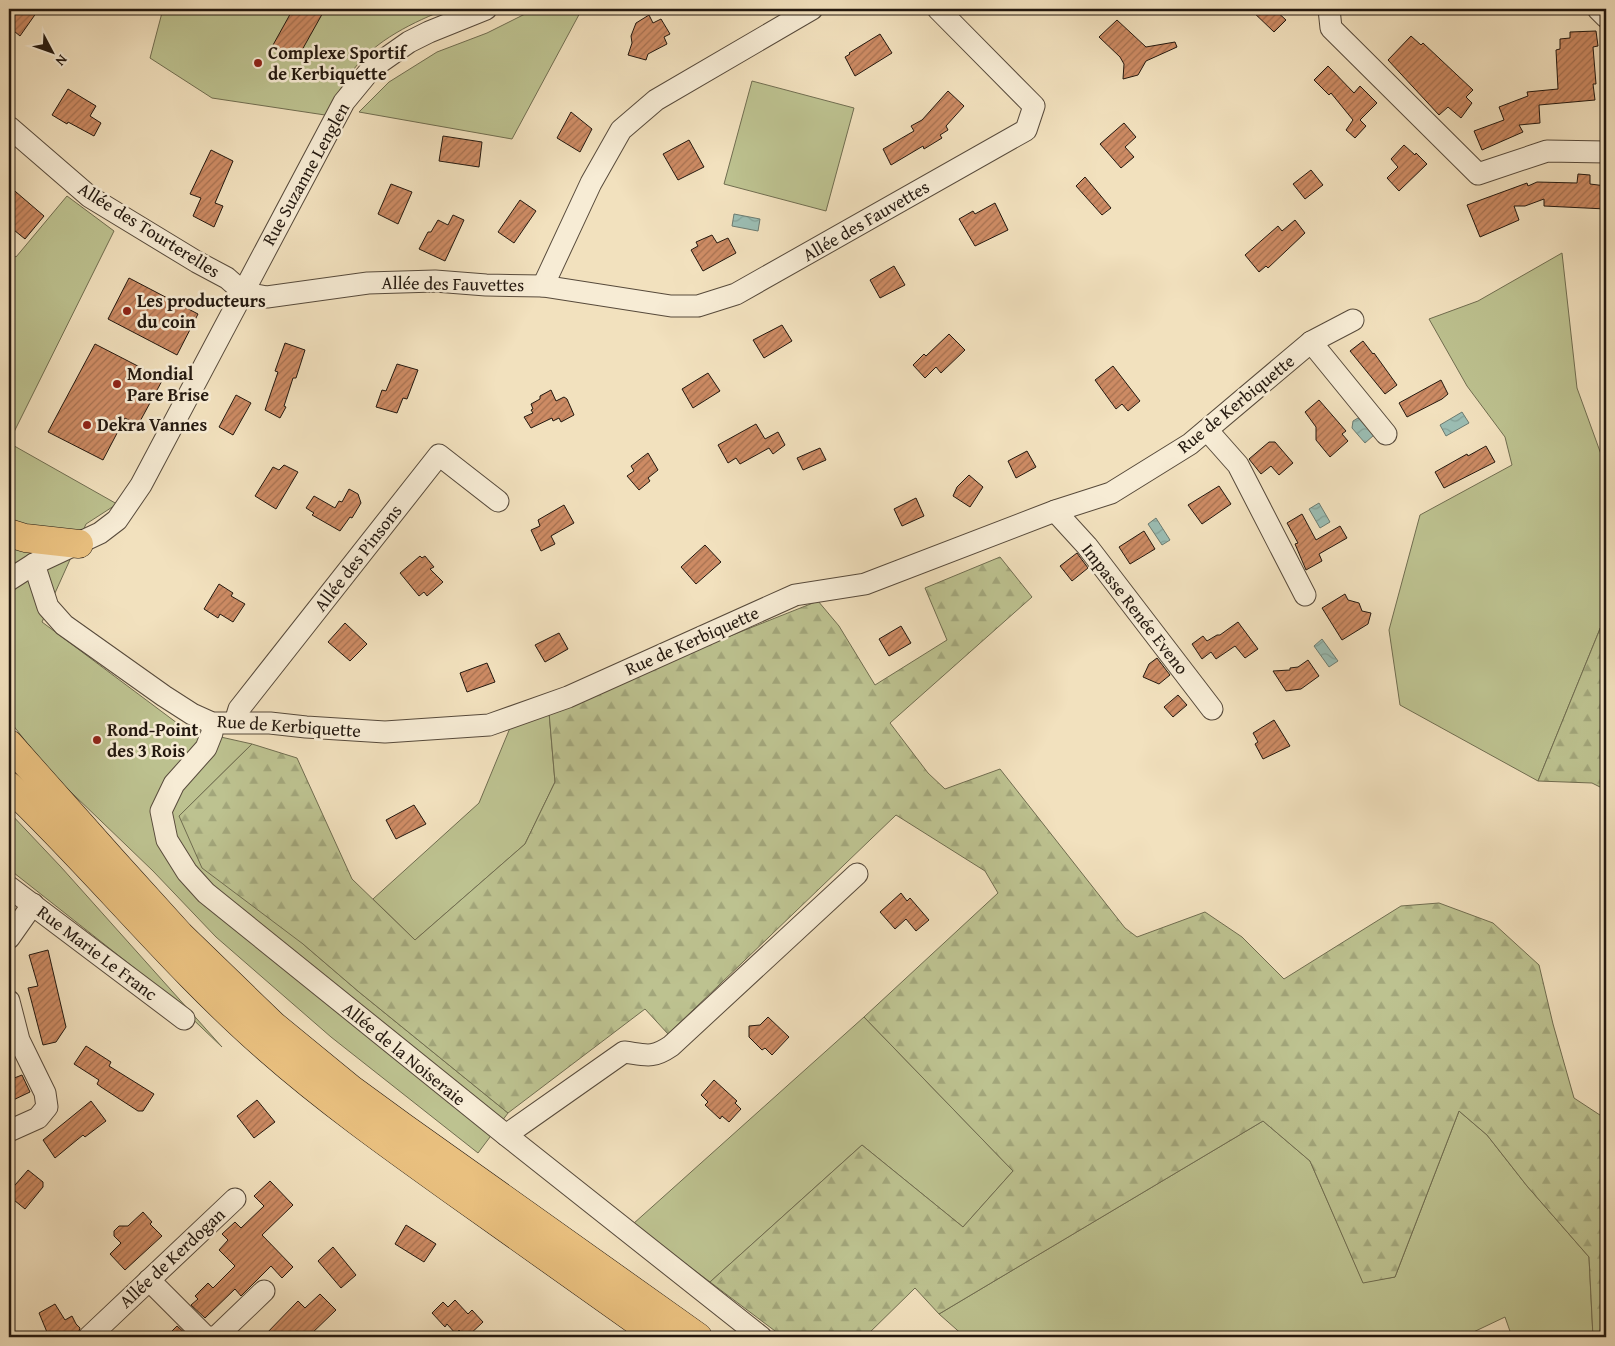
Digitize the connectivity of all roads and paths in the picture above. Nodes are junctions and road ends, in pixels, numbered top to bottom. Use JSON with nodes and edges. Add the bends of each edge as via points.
{"nodes":[{"id":1,"x":486,"y":9,"type":"edge"},
{"id":2,"x":812,"y":9,"type":"edge"},
{"id":3,"x":938,"y":9,"type":"edge"},
{"id":4,"x":1329,"y":9,"type":"edge"},
{"id":5,"x":1598,"y":9,"type":"edge"},
{"id":6,"x":1606,"y":17,"type":"edge"},
{"id":7,"x":9,"y":127,"type":"edge"},
{"id":8,"x":1606,"y":152,"type":"edge"},
{"id":9,"x":543,"y":286,"type":"junction"},
{"id":10,"x":244,"y":293,"type":"junction"},
{"id":11,"x":1353,"y":320,"type":"dead end"},
{"id":12,"x":1311,"y":342,"type":"junction"},
{"id":13,"x":1207,"y":430,"type":"junction"},
{"id":14,"x":1386,"y":434,"type":"dead end"},
{"id":15,"x":498,"y":501,"type":"dead end"},
{"id":16,"x":1055,"y":511,"type":"junction"},
{"id":17,"x":9,"y":533,"type":"edge"},
{"id":18,"x":79,"y":544,"type":"junction"},
{"id":19,"x":34,"y":564,"type":"junction"},
{"id":20,"x":9,"y":567,"type":"edge"},
{"id":21,"x":9,"y":580,"type":"edge"},
{"id":22,"x":1305,"y":595,"type":"dead end"},
{"id":23,"x":1212,"y":709,"type":"dead end"},
{"id":24,"x":235,"y":722,"type":"junction"},
{"id":25,"x":212,"y":723,"type":"junction"},
{"id":26,"x":9,"y":744,"type":"edge"},
{"id":27,"x":9,"y":786,"type":"edge"},
{"id":28,"x":857,"y":874,"type":"dead end"},
{"id":29,"x":9,"y":888,"type":"edge"},
{"id":30,"x":33,"y":904,"type":"junction"},
{"id":31,"x":9,"y":938,"type":"edge"},
{"id":32,"x":9,"y":1001,"type":"edge"},
{"id":33,"x":184,"y":1019,"type":"dead end"},
{"id":34,"x":9,"y":1131,"type":"edge"},
{"id":35,"x":506,"y":1135,"type":"junction"},
{"id":36,"x":235,"y":1199,"type":"dead end"},
{"id":37,"x":149,"y":1280,"type":"junction"},
{"id":38,"x":264,"y":1291,"type":"dead end"},
{"id":39,"x":88,"y":1337,"type":"edge"},
{"id":40,"x":659,"y":1337,"type":"edge"},
{"id":41,"x":698,"y":1337,"type":"edge"},
{"id":42,"x":761,"y":1337,"type":"edge"}],
"edges":[{"from":1,"to":10,"type":"street","name":"Rue Suzanne Lenglen","via":[[409,42],[372,68],[338,111]]},
{"from":2,"to":9,"type":"street","name":"Allée des Fauvettes","via":[[656,100],[621,130],[591,183]]},
{"from":3,"to":9,"type":"street","name":"Allée des Fauvettes","via":[[1034,106],[1026,130],[736,294],[698,306],[671,306]]},
{"from":4,"to":8,"type":"street","via":[[1331,28],[1478,174],[1547,151]]},
{"from":5,"to":6,"type":"street"},
{"from":7,"to":10,"type":"street","name":"Allée des Tourterelles","via":[[90,197],[227,278]]},
{"from":9,"to":10,"type":"street","name":"Allée des Fauvettes","via":[[368,282],[267,297]]},
{"from":10,"to":18,"type":"street","name":"Rue Suzanne Lenglen","via":[[132,500],[116,520]]},
{"from":11,"to":12,"type":"street","name":"Rue de Kerbiquette"},
{"from":12,"to":13,"type":"street","name":"Rue de Kerbiquette"},
{"from":12,"to":14,"type":"street"},
{"from":13,"to":16,"type":"street","name":"Rue de Kerbiquette","via":[[1111,493]]},
{"from":13,"to":22,"type":"street","via":[[1238,465]]},
{"from":15,"to":24,"type":"street","name":"Allée des Pinsons","via":[[439,455],[239,709]]},
{"from":16,"to":23,"type":"street","name":"Impasse Renée Eveno","via":[[1087,546]]},
{"from":16,"to":24,"type":"street","name":"Rue de Kerbiquette","via":[[865,584],[796,595],[568,697],[489,725],[385,732]]},
{"from":17,"to":18,"type":"main road"},
{"from":18,"to":19,"type":"street","name":"Rue Suzanne Lenglen"},
{"from":19,"to":20,"type":"street"},
{"from":19,"to":21,"type":"street"},
{"from":19,"to":25,"type":"street","name":"Rue de Kerbiquette","via":[[48,607],[64,625],[164,696]]},
{"from":24,"to":25,"type":"street","name":"Rue de Kerbiquette"},
{"from":25,"to":35,"type":"street","name":"Allée de la Noiseraie","via":[[206,748],[174,784],[161,811],[167,840],[187,872],[206,894]]},
{"from":26,"to":41,"type":"main road","via":[[180,935],[273,1025],[403,1127]]},
{"from":27,"to":40,"type":"main road","via":[[173,960],[268,1050],[370,1131]]},
{"from":28,"to":35,"type":"street","via":[[671,1046],[650,1056],[624,1052]]},
{"from":29,"to":30,"type":"street","name":"Rue Marie Le Franc"},
{"from":30,"to":31,"type":"street"},
{"from":30,"to":33,"type":"street","name":"Rue Marie Le Franc"},
{"from":32,"to":34,"type":"street","via":[[19,1040],[45,1093],[47,1107],[38,1118]]},
{"from":35,"to":42,"type":"street","name":"Allée de la Noiseraie"},
{"from":36,"to":37,"type":"street","name":"Allée de Kerdogan"},
{"from":37,"to":38,"type":"street","via":[[206,1337],[216,1337]]},
{"from":37,"to":39,"type":"street","name":"Allée de Kerdogan"}]}
